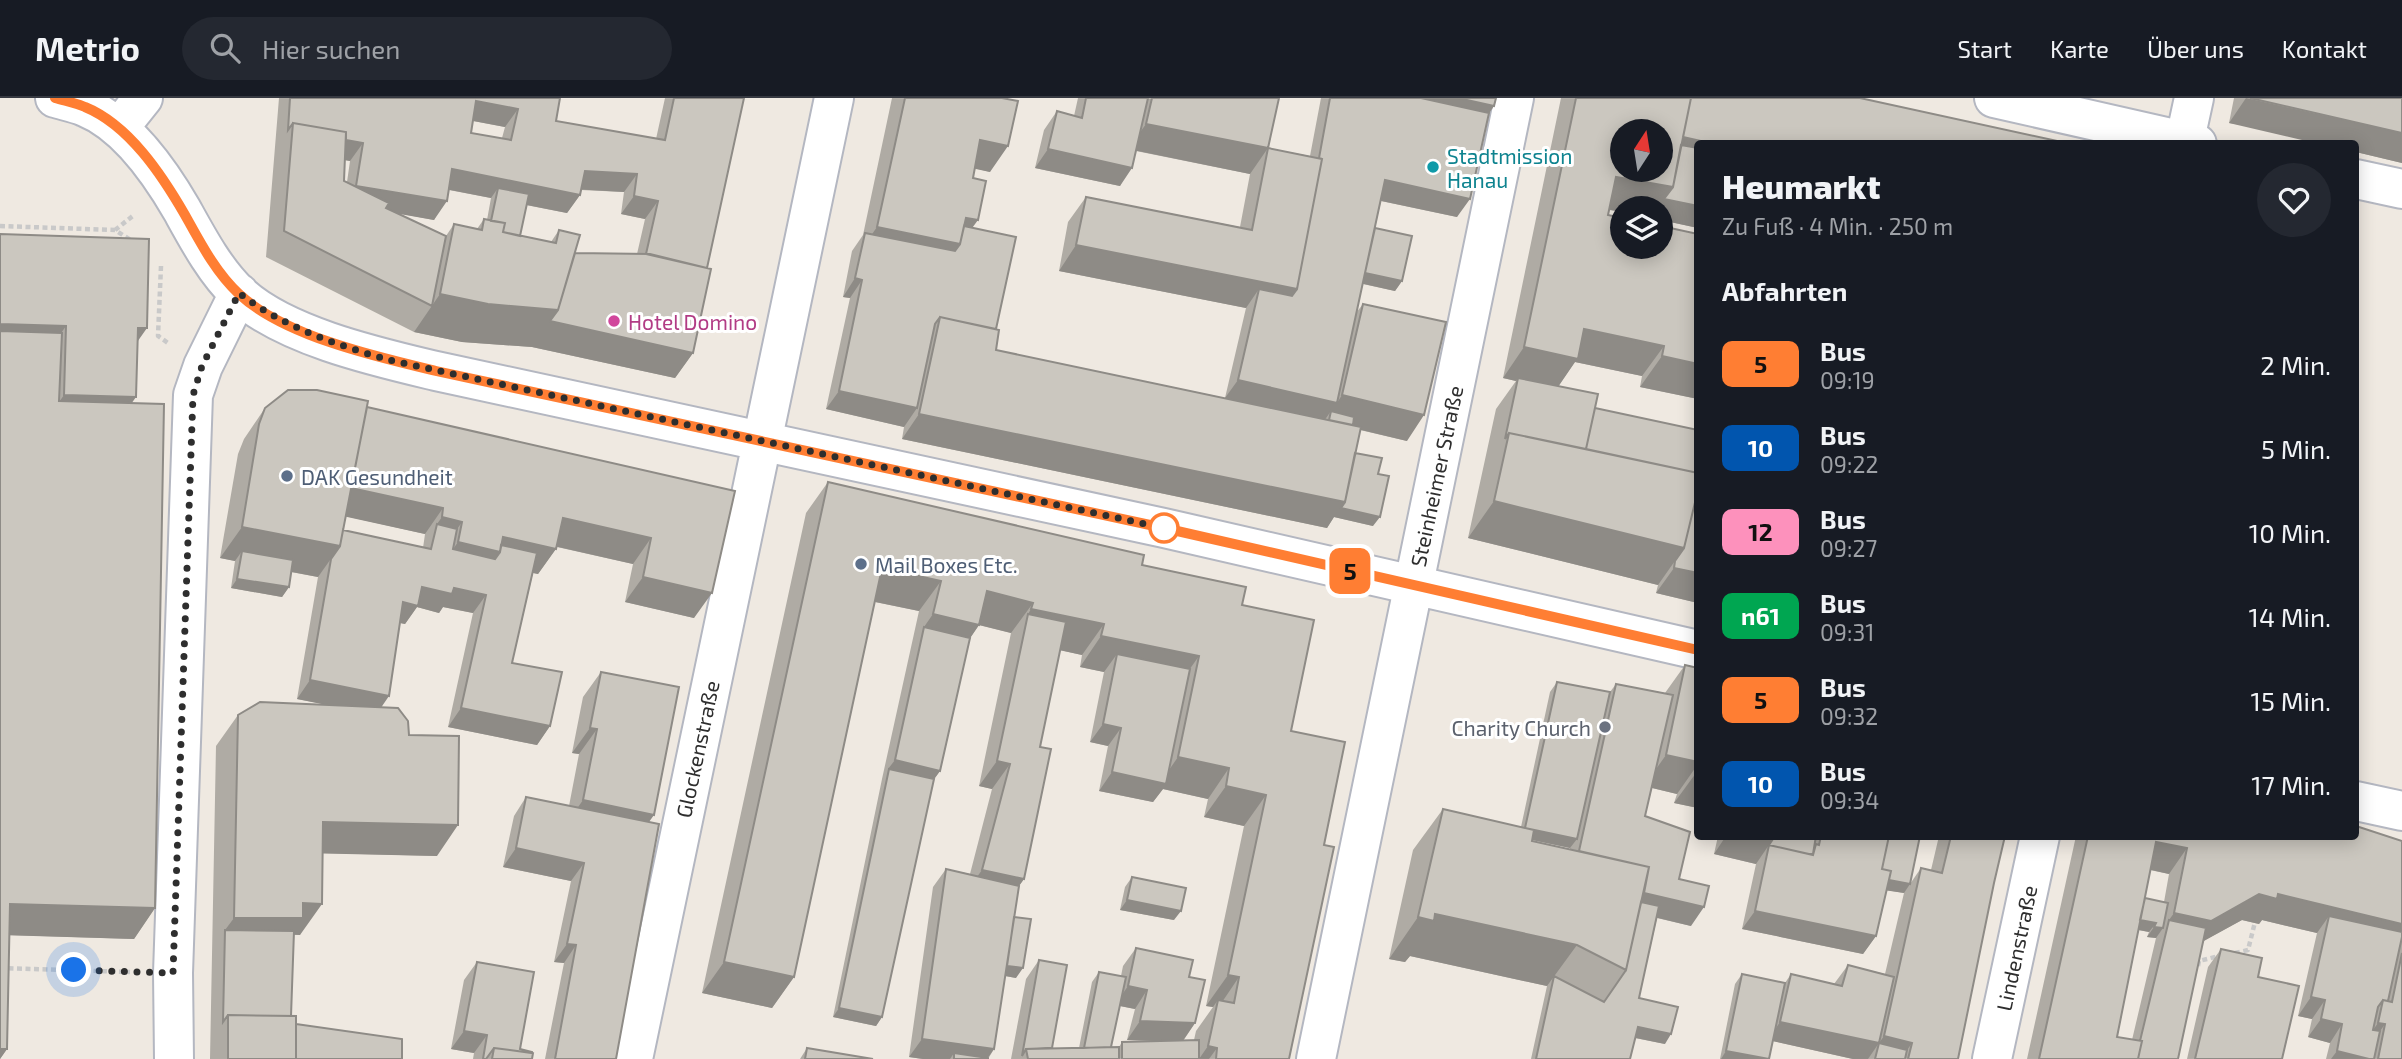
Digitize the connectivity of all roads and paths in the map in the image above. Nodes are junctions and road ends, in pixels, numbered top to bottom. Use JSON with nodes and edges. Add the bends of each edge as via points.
{"nodes":[{"id":1,"x":55,"y":98,"type":"edge"},
{"id":2,"x":143,"y":98,"type":"edge"},
{"id":3,"x":834,"y":98,"type":"edge"},
{"id":4,"x":1514,"y":98,"type":"edge"},
{"id":5,"x":1994,"y":98,"type":"edge"},
{"id":6,"x":2194,"y":98,"type":"edge"},
{"id":7,"x":119,"y":128,"type":"junction"},
{"id":8,"x":2176,"y":140,"type":"edge"},
{"id":9,"x":2189,"y":140,"type":"edge"},
{"id":10,"x":2359,"y":180,"type":"edge"},
{"id":11,"x":2402,"y":189,"type":"edge"},
{"id":12,"x":0,"y":226,"type":"edge"},
{"id":13,"x":138,"y":245,"type":"edge"},
{"id":14,"x":161,"y":260,"type":"dead end"},
{"id":15,"x":239,"y":293,"type":"junction"},
{"id":16,"x":202,"y":366,"type":"junction"},
{"id":17,"x":763,"y":440,"type":"junction"},
{"id":18,"x":1414,"y":585,"type":"junction"},
{"id":19,"x":1694,"y":649,"type":"edge"},
{"id":20,"x":2359,"y":802,"type":"edge"},
{"id":21,"x":2402,"y":811,"type":"edge"},
{"id":22,"x":2039,"y":840,"type":"edge"},
{"id":23,"x":2257,"y":911,"type":"edge"},
{"id":24,"x":0,"y":968,"type":"edge"},
{"id":25,"x":173,"y":973,"type":"junction"},
{"id":26,"x":2196,"y":973,"type":"edge"},
{"id":27,"x":174,"y":1059,"type":"edge"},
{"id":28,"x":633,"y":1059,"type":"edge"},
{"id":29,"x":1316,"y":1059,"type":"edge"},
{"id":30,"x":1992,"y":1059,"type":"edge"}],
"edges":[{"from":1,"to":7,"type":"street","via":[[86,107]]},
{"from":2,"to":7,"type":"street"},
{"from":3,"to":17,"type":"street","name":"Glockenstraße"},
{"from":4,"to":18,"type":"street","name":"Steinheimer Straße"},
{"from":5,"to":8,"type":"street"},
{"from":6,"to":9,"type":"street"},
{"from":7,"to":15,"type":"street","via":[[169,187],[201,243]]},
{"from":10,"to":11,"type":"street"},
{"from":12,"to":13,"type":"path","via":[[115,230]]},
{"from":14,"to":16,"type":"path","via":[[158,336]]},
{"from":15,"to":16,"type":"street"},
{"from":15,"to":17,"type":"street","via":[[311,334],[389,360]]},
{"from":16,"to":25,"type":"street","via":[[193,395],[191,427]]},
{"from":17,"to":18,"type":"street"},
{"from":17,"to":28,"type":"street","name":"Glockenstraße"},
{"from":18,"to":19,"type":"street"},
{"from":18,"to":29,"type":"street","name":"Steinheimer Straße"},
{"from":20,"to":21,"type":"street"},
{"from":22,"to":30,"type":"street","name":"Lindenstraße"},
{"from":23,"to":26,"type":"path","via":[[2248,950],[2199,961]]},
{"from":24,"to":25,"type":"path"},
{"from":25,"to":27,"type":"street"}]}
